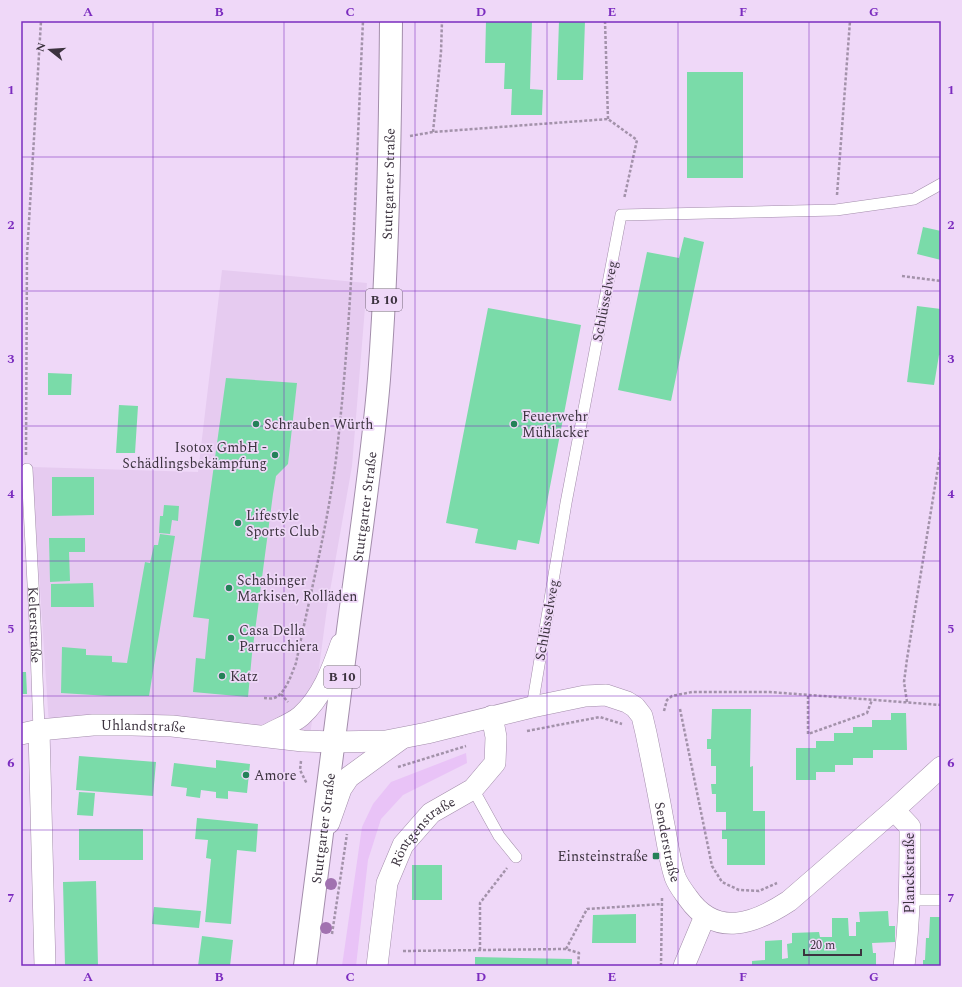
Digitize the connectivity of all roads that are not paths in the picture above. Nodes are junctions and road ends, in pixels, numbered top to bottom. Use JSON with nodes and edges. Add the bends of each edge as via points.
{"nodes":[{"id":1,"x":391,"y":21,"type":"edge"},
{"id":2,"x":941,"y":184,"type":"edge"},
{"id":3,"x":26,"y":469,"type":"road end"},
{"id":4,"x":351,"y":613,"type":"junction"},
{"id":5,"x":532,"y":707,"type":"junction"},
{"id":6,"x":492,"y":716,"type":"junction"},
{"id":7,"x":30,"y":732,"type":"edge"},
{"id":8,"x":265,"y":736,"type":"junction"},
{"id":9,"x":401,"y":739,"type":"junction"},
{"id":10,"x":334,"y":742,"type":"junction"},
{"id":11,"x":941,"y":767,"type":"edge"},
{"id":12,"x":473,"y":789,"type":"junction"},
{"id":13,"x":894,"y":810,"type":"junction"},
{"id":14,"x":320,"y":847,"type":"junction"},
{"id":15,"x":516,"y":857,"type":"road end"},
{"id":16,"x":910,"y":900,"type":"junction"},
{"id":17,"x":941,"y":900,"type":"edge"},
{"id":18,"x":705,"y":916,"type":"junction"},
{"id":19,"x":45,"y":966,"type":"edge"},
{"id":20,"x":305,"y":966,"type":"edge"},
{"id":21,"x":377,"y":966,"type":"edge"},
{"id":22,"x":684,"y":966,"type":"edge"},
{"id":23,"x":904,"y":966,"type":"edge"}],
"edges":[{"from":1,"to":4,"type":"main road","name":"Stuttgarter Straße","number":"B 10","via":[[390,140],[379,381]]},
{"from":2,"to":5,"type":"lane","name":"Schlüsselweg","via":[[914,199],[836,210],[621,215],[566,503]]},
{"from":3,"to":7,"type":"lane","name":"Kelterstraße","via":[[35,622]]},
{"from":4,"to":8,"type":"street","via":[[332,669],[318,697],[300,717]]},
{"from":4,"to":10,"type":"main road","name":"Stuttgarter Straße","number":"B 10"},
{"from":5,"to":6,"type":"street","name":"Senderstraße"},
{"from":5,"to":18,"type":"street","name":"Senderstraße","via":[[585,696],[606,695],[635,707],[642,716],[675,877],[694,907]]},
{"from":6,"to":9,"type":"street","name":"Senderstraße"},
{"from":6,"to":12,"type":"street","name":"Röntgenstraße","via":[[496,737],[495,763]]},
{"from":7,"to":8,"type":"street","name":"Uhlandstraße","via":[[93,725],[132,725],[172,726]]},
{"from":7,"to":19,"type":"street","name":"Kelterstraße"},
{"from":8,"to":10,"type":"street","name":"Uhlandstraße"},
{"from":9,"to":10,"type":"street","name":"Senderstraße"},
{"from":9,"to":14,"type":"street","name":"Senderstraße","via":[[349,777],[341,790]]},
{"from":10,"to":14,"type":"main road","name":"Stuttgarter Straße","number":"B 10"},
{"from":11,"to":13,"type":"street","name":"Senderstraße"},
{"from":12,"to":15,"type":"lane","via":[[499,836]]},
{"from":12,"to":21,"type":"street","name":"Röntgenstraße","via":[[431,813],[403,845],[386,883]]},
{"from":13,"to":16,"type":"street","name":"Planckstraße","via":[[910,827]]},
{"from":13,"to":18,"type":"street","name":"Senderstraße","via":[[804,889],[774,911],[758,919],[732,924],[718,922]]},
{"from":14,"to":20,"type":"main road","name":"Stuttgarter Straße","number":"B 10"},
{"from":16,"to":17,"type":"lane"},
{"from":16,"to":23,"type":"street","name":"Planckstraße"},
{"from":18,"to":22,"type":"street"}]}
